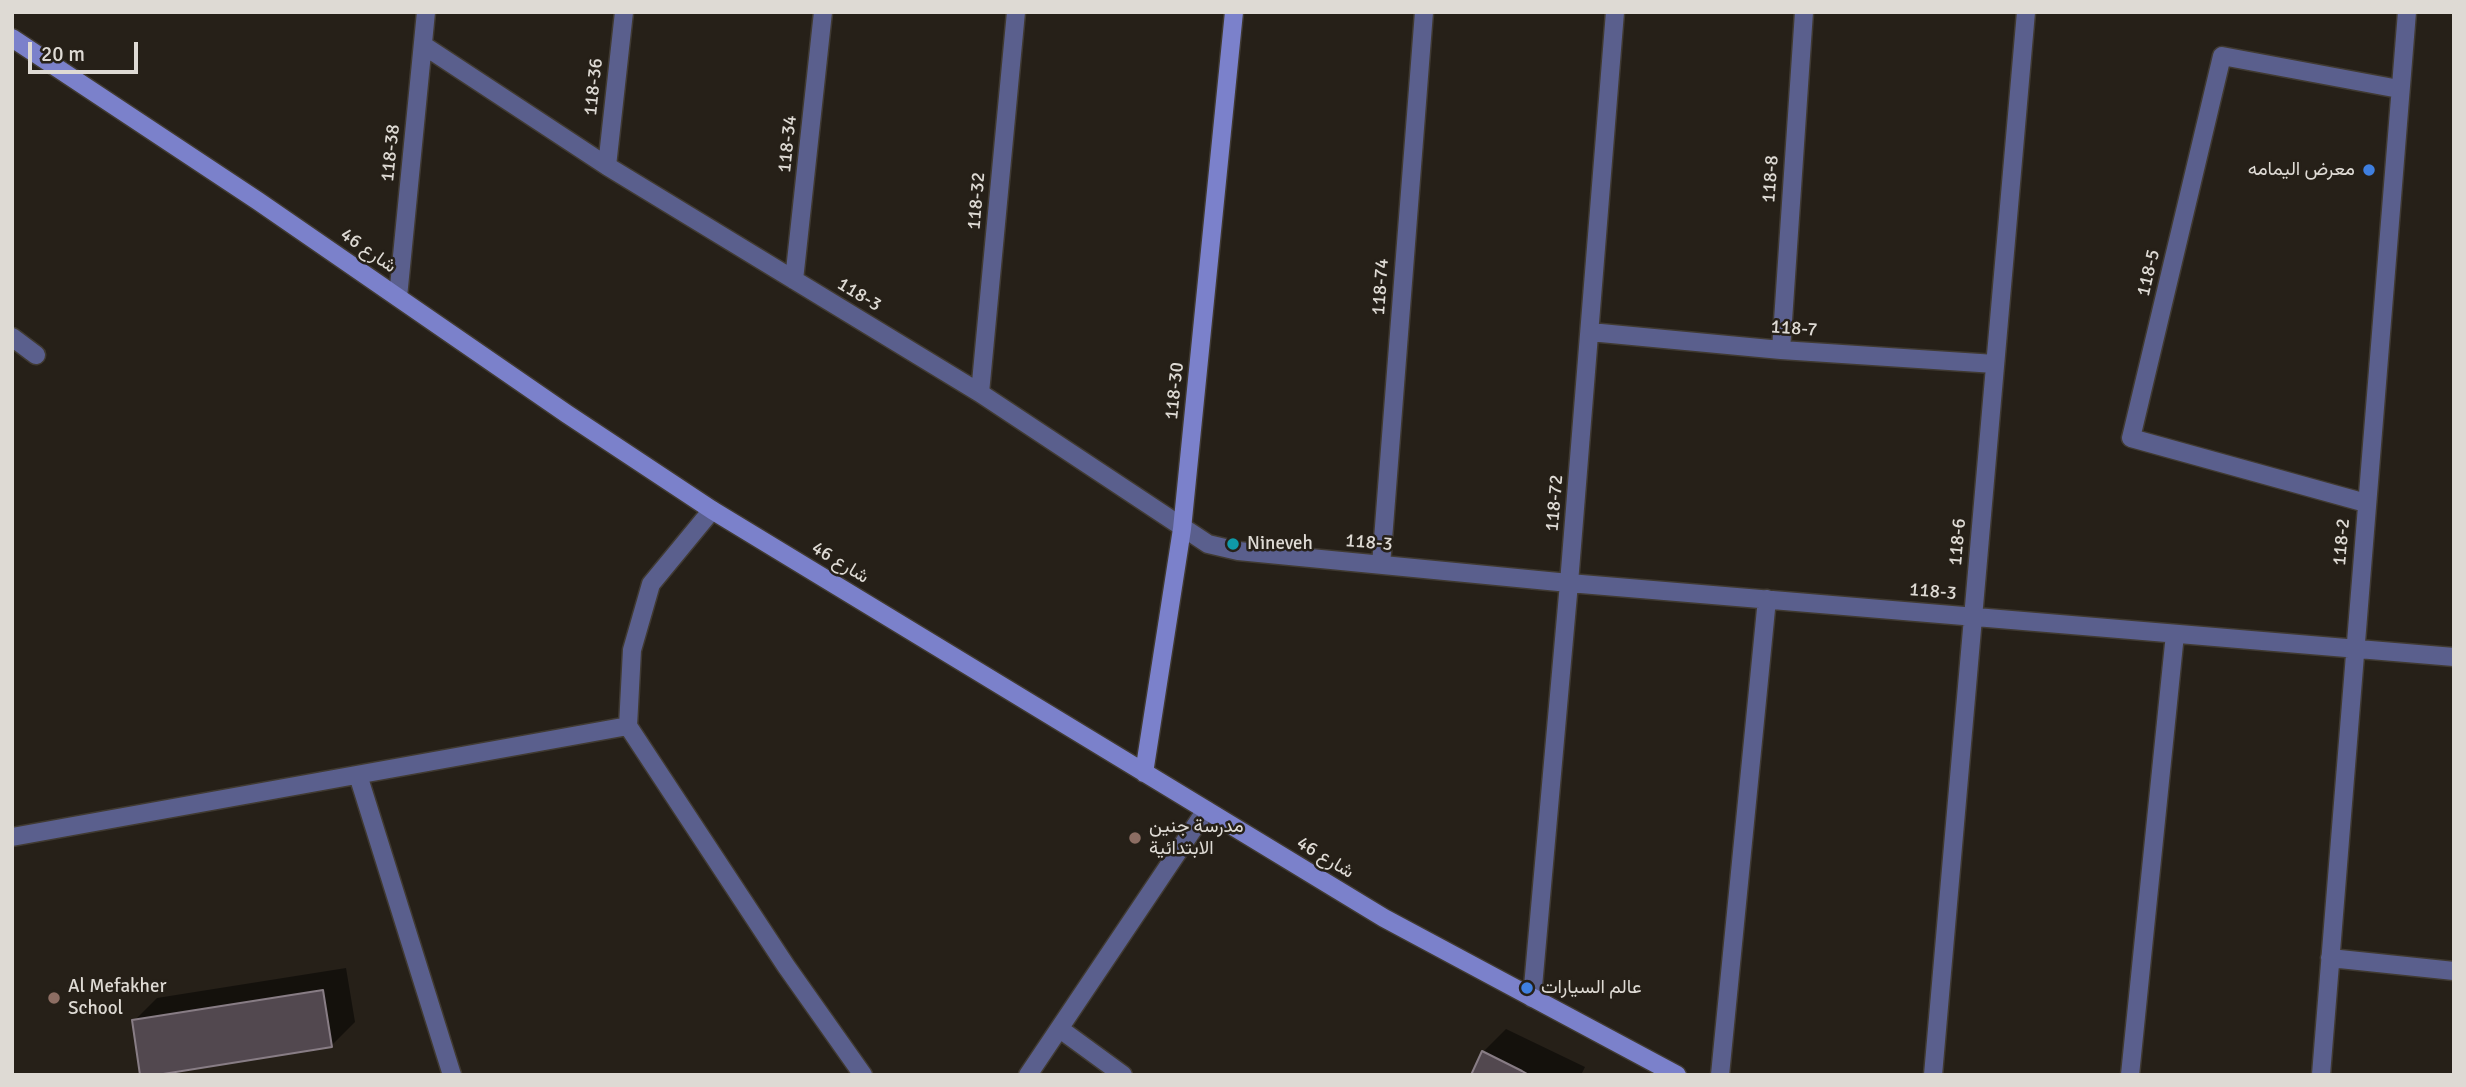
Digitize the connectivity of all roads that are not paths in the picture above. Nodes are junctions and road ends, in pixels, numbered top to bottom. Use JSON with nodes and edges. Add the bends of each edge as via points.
{"nodes":[{"id":1,"x":426,"y":12,"type":"edge"},
{"id":2,"x":624,"y":12,"type":"edge"},
{"id":3,"x":823,"y":12,"type":"edge"},
{"id":4,"x":1016,"y":12,"type":"edge"},
{"id":5,"x":1234,"y":12,"type":"edge"},
{"id":6,"x":1424,"y":12,"type":"edge"},
{"id":7,"x":1615,"y":12,"type":"edge"},
{"id":8,"x":1804,"y":12,"type":"edge"},
{"id":9,"x":2026,"y":12,"type":"edge"},
{"id":10,"x":2407,"y":12,"type":"edge"},
{"id":11,"x":12,"y":38,"type":"edge"},
{"id":12,"x":423,"y":45,"type":"junction"},
{"id":13,"x":2399,"y":89,"type":"junction"},
{"id":14,"x":607,"y":166,"type":"junction"},
{"id":15,"x":794,"y":280,"type":"junction"},
{"id":16,"x":398,"y":297,"type":"junction"},
{"id":17,"x":1590,"y":332,"type":"junction"},
{"id":18,"x":12,"y":337,"type":"edge"},
{"id":19,"x":1781,"y":350,"type":"junction"},
{"id":20,"x":36,"y":355,"type":"dead end"},
{"id":21,"x":1995,"y":364,"type":"junction"},
{"id":22,"x":980,"y":393,"type":"junction"},
{"id":23,"x":2366,"y":503,"type":"junction"},
{"id":24,"x":712,"y":510,"type":"junction"},
{"id":25,"x":1182,"y":529,"type":"junction"},
{"id":26,"x":1381,"y":565,"type":"junction"},
{"id":27,"x":1569,"y":583,"type":"junction"},
{"id":28,"x":1767,"y":599,"type":"junction"},
{"id":29,"x":1973,"y":616,"type":"junction"},
{"id":30,"x":2175,"y":634,"type":"junction"},
{"id":31,"x":2354,"y":649,"type":"junction"},
{"id":32,"x":2454,"y":657,"type":"edge"},
{"id":33,"x":628,"y":726,"type":"junction"},
{"id":34,"x":1144,"y":773,"type":"junction"},
{"id":35,"x":358,"y":775,"type":"junction"},
{"id":36,"x":1206,"y":810,"type":"junction"},
{"id":37,"x":12,"y":837,"type":"edge"},
{"id":38,"x":2330,"y":958,"type":"junction"},
{"id":39,"x":2454,"y":971,"type":"edge"},
{"id":40,"x":1532,"y":998,"type":"junction"},
{"id":41,"x":1060,"y":1029,"type":"junction"},
{"id":42,"x":452,"y":1075,"type":"edge"},
{"id":43,"x":863,"y":1075,"type":"edge"},
{"id":44,"x":1028,"y":1075,"type":"edge"},
{"id":45,"x":1123,"y":1075,"type":"edge"},
{"id":46,"x":1677,"y":1075,"type":"edge"},
{"id":47,"x":1720,"y":1075,"type":"edge"},
{"id":48,"x":1933,"y":1075,"type":"edge"},
{"id":49,"x":2130,"y":1075,"type":"edge"},
{"id":50,"x":2321,"y":1075,"type":"edge"}],
"edges":[{"from":1,"to":12,"type":"street","name":"118-38"},
{"from":2,"to":14,"type":"street","name":"118-36"},
{"from":3,"to":15,"type":"street","name":"118-34"},
{"from":4,"to":22,"type":"street","name":"118-32"},
{"from":5,"to":25,"type":"main road","name":"118-30"},
{"from":6,"to":26,"type":"street","name":"118-74"},
{"from":7,"to":17,"type":"street","name":"118-72"},
{"from":8,"to":19,"type":"street","name":"118-8"},
{"from":9,"to":21,"type":"street","name":"118-6"},
{"from":10,"to":13,"type":"street","name":"118-2"},
{"from":11,"to":16,"type":"main road","name":"شارع 46"},
{"from":12,"to":14,"type":"street","name":"118-3"},
{"from":12,"to":16,"type":"street","name":"118-38"},
{"from":13,"to":23,"type":"street","name":"118-2"},
{"from":13,"to":23,"type":"street","name":"118-5","via":[[2222,56],[2131,438]]},
{"from":14,"to":15,"type":"street","name":"118-3"},
{"from":15,"to":22,"type":"street","name":"118-3"},
{"from":16,"to":24,"type":"main road","name":"شارع 46"},
{"from":17,"to":19,"type":"street","name":"118-7"},
{"from":17,"to":27,"type":"street","name":"118-72"},
{"from":18,"to":20,"type":"street"},
{"from":19,"to":21,"type":"street","name":"118-7"},
{"from":21,"to":29,"type":"street","name":"118-6"},
{"from":22,"to":25,"type":"street","name":"118-3"},
{"from":23,"to":31,"type":"street","name":"118-2"},
{"from":24,"to":33,"type":"street","via":[[651,584],[632,650]]},
{"from":24,"to":34,"type":"main road","name":"شارع 46"},
{"from":25,"to":26,"type":"street","name":"118-3","via":[[1208,544],[1238,551]]},
{"from":25,"to":34,"type":"main road","name":"118-30"},
{"from":26,"to":27,"type":"street","name":"118-3"},
{"from":27,"to":28,"type":"street","name":"118-3"},
{"from":27,"to":40,"type":"street","name":"118-72"},
{"from":28,"to":29,"type":"street","name":"118-3"},
{"from":28,"to":47,"type":"street"},
{"from":29,"to":30,"type":"street","name":"118-3"},
{"from":29,"to":48,"type":"street","name":"118-6"},
{"from":30,"to":31,"type":"street","name":"118-3"},
{"from":30,"to":49,"type":"street"},
{"from":31,"to":32,"type":"street","name":"118-3"},
{"from":31,"to":38,"type":"street","name":"118-2"},
{"from":33,"to":35,"type":"street"},
{"from":33,"to":43,"type":"street"},
{"from":34,"to":36,"type":"main road","name":"شارع 46"},
{"from":35,"to":37,"type":"street"},
{"from":35,"to":42,"type":"street"},
{"from":36,"to":40,"type":"main road","name":"شارع 46","via":[[1384,918]]},
{"from":36,"to":41,"type":"street"},
{"from":38,"to":39,"type":"street"},
{"from":38,"to":50,"type":"street","name":"118-2"},
{"from":40,"to":46,"type":"main road","name":"شارع 46"},
{"from":41,"to":44,"type":"street"},
{"from":41,"to":45,"type":"street"}]}
